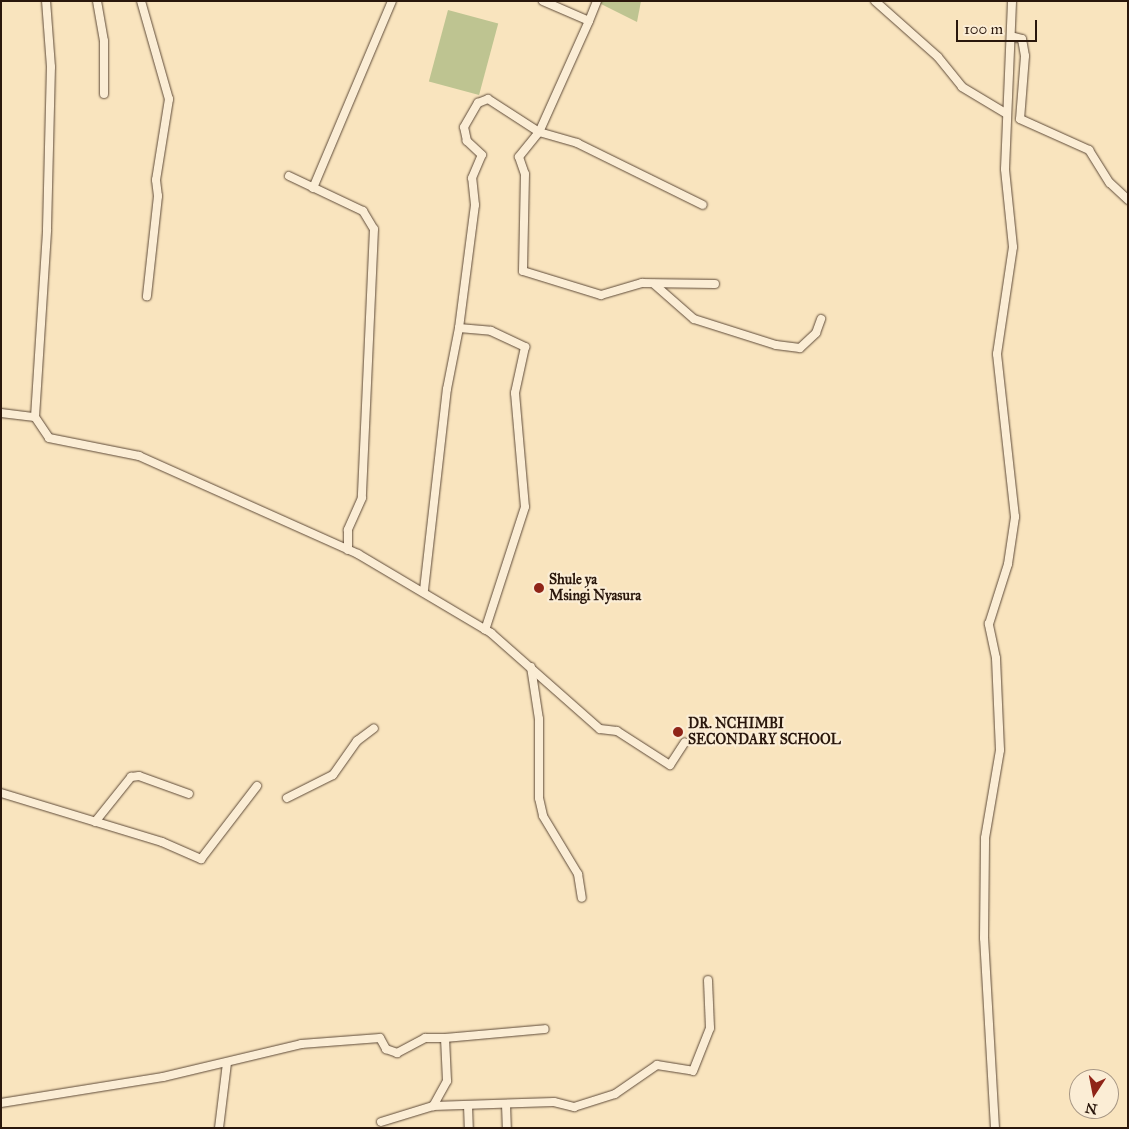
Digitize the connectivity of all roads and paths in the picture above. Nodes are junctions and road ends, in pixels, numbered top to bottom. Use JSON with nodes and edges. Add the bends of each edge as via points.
{"nodes":[{"id":1,"x":46,"y":1,"type":"edge"},
{"id":2,"x":97,"y":1,"type":"edge"},
{"id":3,"x":141,"y":1,"type":"edge"},
{"id":4,"x":392,"y":1,"type":"edge"},
{"id":5,"x":542,"y":1,"type":"edge"},
{"id":6,"x":597,"y":1,"type":"edge"},
{"id":7,"x":875,"y":1,"type":"edge"},
{"id":8,"x":1012,"y":1,"type":"edge"},
{"id":9,"x":589,"y":21,"type":"junction"},
{"id":10,"x":1014,"y":36,"type":"junction"},
{"id":11,"x":104,"y":94,"type":"dead end"},
{"id":12,"x":1007,"y":114,"type":"junction"},
{"id":13,"x":539,"y":132,"type":"junction"},
{"id":14,"x":290,"y":176,"type":"dead end"},
{"id":15,"x":313,"y":188,"type":"junction"},
{"id":16,"x":1128,"y":200,"type":"edge"},
{"id":17,"x":703,"y":205,"type":"dead end"},
{"id":18,"x":654,"y":284,"type":"junction"},
{"id":19,"x":715,"y":284,"type":"dead end"},
{"id":20,"x":671,"y":286,"type":"junction"},
{"id":21,"x":147,"y":296,"type":"dead end"},
{"id":22,"x":674,"y":300,"type":"junction"},
{"id":23,"x":821,"y":319,"type":"dead end"},
{"id":24,"x":459,"y":328,"type":"junction"},
{"id":25,"x":1,"y":413,"type":"edge"},
{"id":26,"x":35,"y":417,"type":"junction"},
{"id":27,"x":348,"y":550,"type":"junction"},
{"id":28,"x":424,"y":590,"type":"junction"},
{"id":29,"x":485,"y":630,"type":"junction"},
{"id":30,"x":532,"y":667,"type":"junction"},
{"id":31,"x":374,"y":728,"type":"dead end"},
{"id":32,"x":685,"y":742,"type":"dead end"},
{"id":33,"x":257,"y":786,"type":"dead end"},
{"id":34,"x":1,"y":793,"type":"edge"},
{"id":35,"x":189,"y":794,"type":"dead end"},
{"id":36,"x":287,"y":798,"type":"dead end"},
{"id":37,"x":95,"y":822,"type":"junction"},
{"id":38,"x":582,"y":898,"type":"dead end"},
{"id":39,"x":708,"y":980,"type":"dead end"},
{"id":40,"x":545,"y":1029,"type":"dead end"},
{"id":41,"x":445,"y":1038,"type":"junction"},
{"id":42,"x":227,"y":1063,"type":"junction"},
{"id":43,"x":1,"y":1103,"type":"edge"},
{"id":44,"x":506,"y":1104,"type":"junction"},
{"id":45,"x":468,"y":1105,"type":"junction"},
{"id":46,"x":433,"y":1106,"type":"junction"},
{"id":47,"x":381,"y":1122,"type":"dead end"},
{"id":48,"x":218,"y":1128,"type":"edge"},
{"id":49,"x":469,"y":1128,"type":"edge"},
{"id":50,"x":506,"y":1128,"type":"edge"},
{"id":51,"x":995,"y":1128,"type":"edge"}],
"edges":[{"from":1,"to":26,"type":"street","via":[[51,67],[47,229]]},
{"from":2,"to":11,"type":"street","via":[[104,41]]},
{"from":3,"to":21,"type":"street","via":[[169,99],[156,180],[158,196]]},
{"from":4,"to":15,"type":"street"},
{"from":5,"to":9,"type":"street"},
{"from":6,"to":9,"type":"street"},
{"from":7,"to":12,"type":"street","via":[[938,57],[962,87]]},
{"from":8,"to":10,"type":"street"},
{"from":9,"to":13,"type":"street"},
{"from":10,"to":12,"type":"street"},
{"from":10,"to":16,"type":"street","via":[[1022,39],[1025,56],[1020,119],[1089,150],[1110,184]]},
{"from":12,"to":51,"type":"street","via":[[1005,170],[1013,247],[997,354],[1015,517],[1008,564],[989,624],[996,658],[1000,750],[986,838],[984,938]]},
{"from":13,"to":17,"type":"street","via":[[577,143]]},
{"from":13,"to":18,"type":"street","via":[[519,157],[525,174],[527,244],[523,271],[601,295]]},
{"from":13,"to":24,"type":"street","via":[[488,99],[478,103],[466,118],[467,141],[482,156],[472,178],[474,205]]},
{"from":14,"to":15,"type":"street"},
{"from":15,"to":27,"type":"street","via":[[363,211],[374,230],[362,498],[348,530]]},
{"from":18,"to":20,"type":"street"},
{"from":18,"to":22,"type":"street"},
{"from":19,"to":20,"type":"street"},
{"from":20,"to":22,"type":"street"},
{"from":22,"to":23,"type":"street","via":[[694,319],[787,347],[807,343]]},
{"from":24,"to":28,"type":"street","via":[[447,389]]},
{"from":24,"to":29,"type":"street","via":[[490,331],[525,347],[515,393],[525,507]]},
{"from":25,"to":26,"type":"street"},
{"from":26,"to":27,"type":"street","via":[[49,438],[139,456]]},
{"from":27,"to":28,"type":"street"},
{"from":28,"to":29,"type":"street"},
{"from":29,"to":30,"type":"street"},
{"from":30,"to":32,"type":"street","via":[[600,729],[618,731],[670,765]]},
{"from":30,"to":38,"type":"street","via":[[539,719],[539,798],[543,816],[578,874]]},
{"from":31,"to":36,"type":"street","via":[[357,741],[332,775]]},
{"from":33,"to":37,"type":"street","via":[[201,859]]},
{"from":34,"to":37,"type":"street"},
{"from":35,"to":37,"type":"street","via":[[139,776],[131,777]]},
{"from":39,"to":44,"type":"street","via":[[710,1028],[693,1071],[657,1064],[616,1094],[574,1107],[554,1102]]},
{"from":40,"to":41,"type":"street"},
{"from":41,"to":42,"type":"street","via":[[425,1038],[397,1053],[386,1050],[380,1038],[301,1044]]},
{"from":41,"to":46,"type":"street","via":[[447,1080]]},
{"from":42,"to":43,"type":"street"},
{"from":42,"to":48,"type":"street"},
{"from":44,"to":45,"type":"street"},
{"from":44,"to":50,"type":"street"},
{"from":45,"to":46,"type":"street"},
{"from":45,"to":49,"type":"street"},
{"from":46,"to":47,"type":"street"}]}
